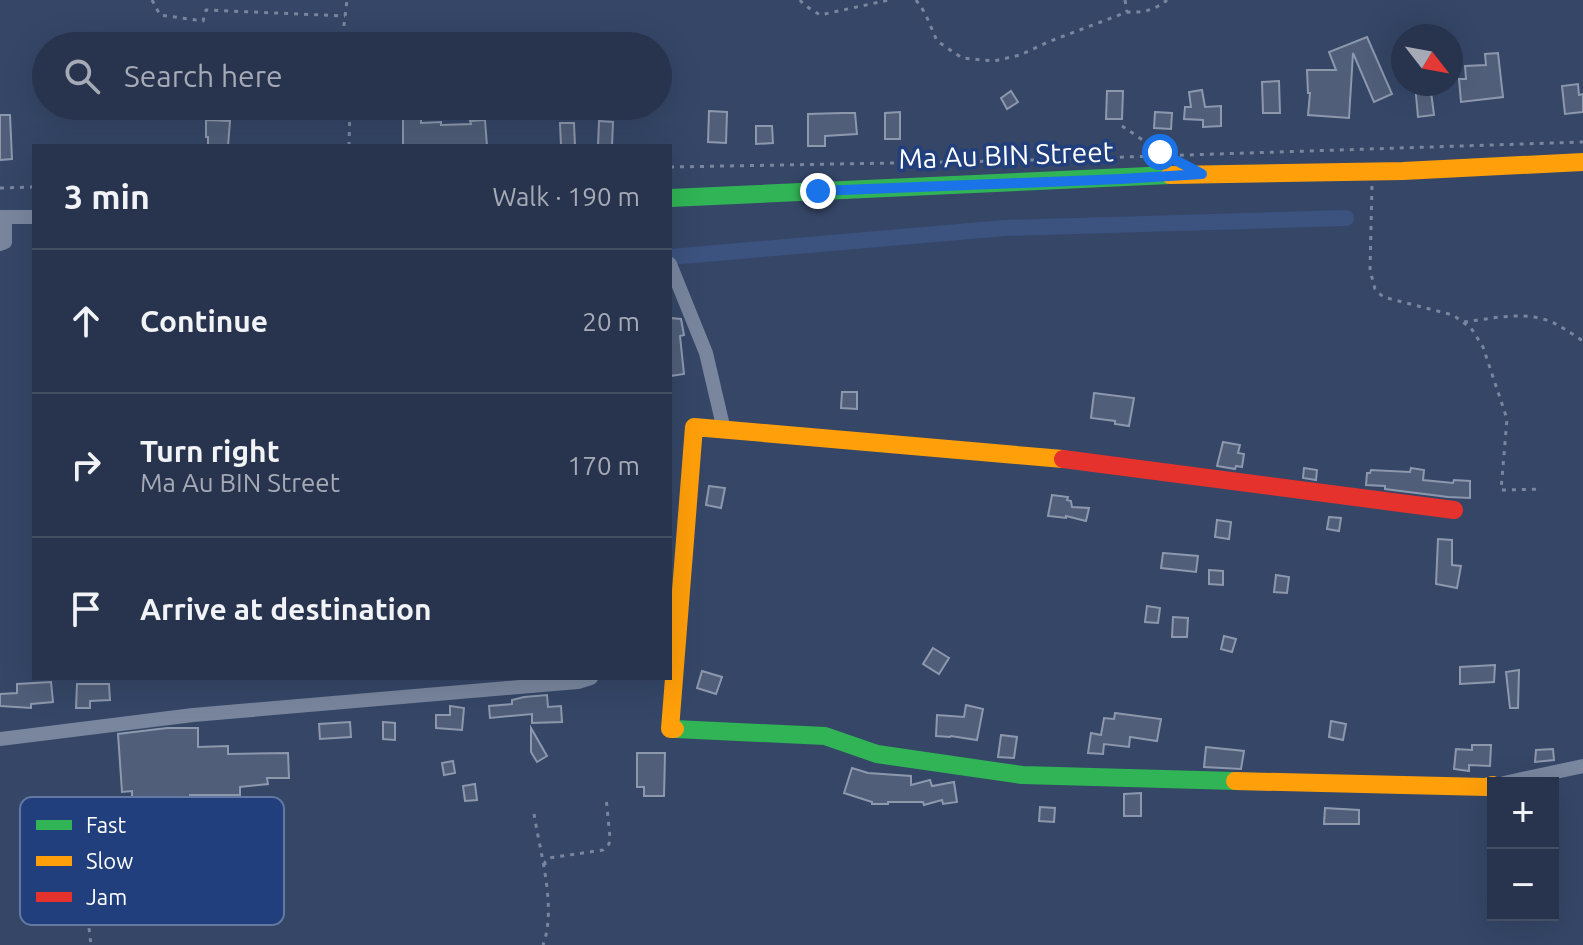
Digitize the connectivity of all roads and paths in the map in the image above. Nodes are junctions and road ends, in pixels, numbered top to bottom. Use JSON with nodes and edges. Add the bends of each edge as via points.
{"nodes":[{"id":1,"x":152,"y":0,"type":"edge"},
{"id":2,"x":347,"y":0,"type":"edge"},
{"id":3,"x":800,"y":0,"type":"edge"},
{"id":4,"x":889,"y":0,"type":"edge"},
{"id":5,"x":916,"y":0,"type":"edge"},
{"id":6,"x":1125,"y":0,"type":"edge"},
{"id":7,"x":1167,"y":0,"type":"edge"},
{"id":8,"x":1127,"y":12,"type":"junction"},
{"id":9,"x":345,"y":16,"type":"junction"},
{"id":10,"x":345,"y":32,"type":"edge"},
{"id":11,"x":350,"y":120,"type":"edge"},
{"id":12,"x":1122,"y":126,"type":"dead end"},
{"id":13,"x":1583,"y":142,"type":"edge"},
{"id":14,"x":349,"y":144,"type":"edge"},
{"id":15,"x":1174,"y":159,"type":"dead end"},
{"id":16,"x":1583,"y":162,"type":"edge"},
{"id":17,"x":672,"y":167,"type":"edge"},
{"id":18,"x":1372,"y":186,"type":"dead end"},
{"id":19,"x":32,"y":187,"type":"edge"},
{"id":20,"x":0,"y":188,"type":"edge"},
{"id":21,"x":672,"y":198,"type":"edge"},
{"id":22,"x":3,"y":217,"type":"edge"},
{"id":23,"x":32,"y":217,"type":"edge"},
{"id":24,"x":0,"y":244,"type":"edge"},
{"id":25,"x":672,"y":269,"type":"edge"},
{"id":26,"x":1464,"y":322,"type":"junction"},
{"id":27,"x":1583,"y":341,"type":"edge"},
{"id":28,"x":724,"y":430,"type":"junction"},
{"id":29,"x":1542,"y":489,"type":"dead end"},
{"id":30,"x":1454,"y":510,"type":"dead end"},
{"id":31,"x":673,"y":653,"type":"edge"},
{"id":32,"x":672,"y":678,"type":"edge"},
{"id":33,"x":584,"y":680,"type":"edge"},
{"id":34,"x":672,"y":680,"type":"edge"},
{"id":35,"x":0,"y":739,"type":"edge"},
{"id":36,"x":1583,"y":766,"type":"edge"},
{"id":37,"x":1532,"y":777,"type":"edge"},
{"id":38,"x":1487,"y":785,"type":"edge"},
{"id":39,"x":606,"y":797,"type":"dead end"},
{"id":40,"x":534,"y":814,"type":"dead end"},
{"id":41,"x":544,"y":873,"type":"junction"},
{"id":42,"x":89,"y":925,"type":"edge"},
{"id":43,"x":91,"y":945,"type":"edge"},
{"id":44,"x":543,"y":945,"type":"edge"}],
"edges":[{"from":1,"to":9,"type":"path","via":[[160,15],[203,21],[206,10]]},
{"from":2,"to":9,"type":"path"},
{"from":3,"to":4,"type":"path","via":[[820,15]]},
{"from":5,"to":8,"type":"path","via":[[937,41],[962,58],[994,61]]},
{"from":6,"to":8,"type":"path"},
{"from":7,"to":8,"type":"path","via":[[1140,13]]},
{"from":9,"to":10,"type":"path"},
{"from":11,"to":14,"type":"path"},
{"from":12,"to":15,"type":"path"},
{"from":13,"to":17,"type":"path"},
{"from":16,"to":21,"type":"street","name":"Ma Au BIN Street"},
{"from":18,"to":26,"type":"path","via":[[1370,270],[1375,289],[1383,297]]},
{"from":19,"to":20,"type":"path"},
{"from":22,"to":23,"type":"street"},
{"from":22,"to":24,"type":"street","via":[[5,242]]},
{"from":25,"to":28,"type":"street","via":[[706,353]]},
{"from":26,"to":27,"type":"path","via":[[1543,319]]},
{"from":26,"to":29,"type":"path","via":[[1483,347],[1507,419],[1501,490]]},
{"from":28,"to":30,"type":"street","via":[[1039,456]]},
{"from":28,"to":31,"type":"street","via":[[694,427]]},
{"from":31,"to":32,"type":"street"},
{"from":33,"to":35,"type":"street","via":[[193,715]]},
{"from":34,"to":38,"type":"street","via":[[670,729],[825,736],[877,754],[1022,775]]},
{"from":36,"to":37,"type":"street"},
{"from":39,"to":41,"type":"path","via":[[609,844],[603,850],[549,858]]},
{"from":40,"to":41,"type":"path"},
{"from":41,"to":44,"type":"path","via":[[548,931]]},
{"from":42,"to":43,"type":"path"}]}
